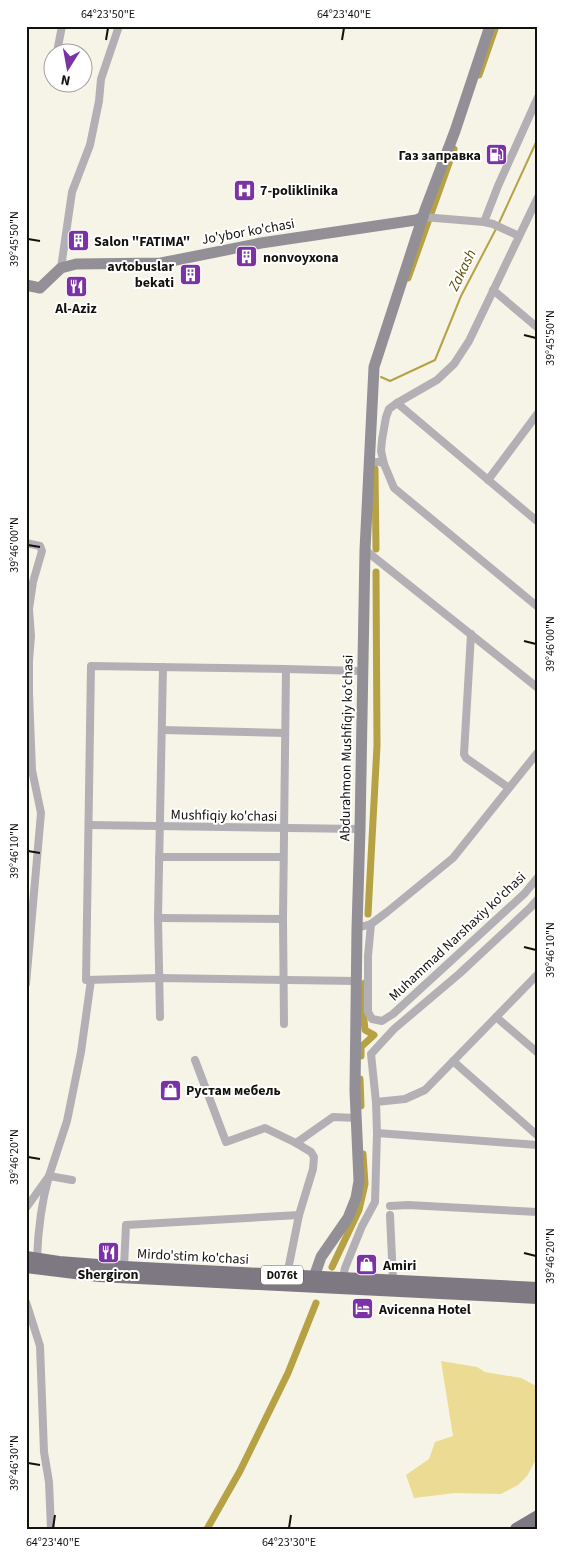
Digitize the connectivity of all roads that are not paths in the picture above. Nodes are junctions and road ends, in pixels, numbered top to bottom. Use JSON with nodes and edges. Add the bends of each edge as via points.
{"nodes":[{"id":1,"x":62,"y":26,"type":"edge"},
{"id":2,"x":119,"y":26,"type":"edge"},
{"id":3,"x":490,"y":26,"type":"edge"},
{"id":4,"x":59,"y":42,"type":"edge"},
{"id":5,"x":538,"y":97,"type":"edge"},
{"id":6,"x":538,"y":197,"type":"edge"},
{"id":7,"x":425,"y":217,"type":"junction"},
{"id":8,"x":484,"y":222,"type":"junction"},
{"id":9,"x":516,"y":234,"type":"junction"},
{"id":10,"x":61,"y":268,"type":"junction"},
{"id":11,"x":26,"y":285,"type":"edge"},
{"id":12,"x":493,"y":290,"type":"junction"},
{"id":13,"x":538,"y":328,"type":"edge"},
{"id":14,"x":397,"y":403,"type":"junction"},
{"id":15,"x":538,"y":414,"type":"edge"},
{"id":16,"x":368,"y":462,"type":"junction"},
{"id":17,"x":384,"y":464,"type":"junction"},
{"id":18,"x":488,"y":480,"type":"junction"},
{"id":19,"x":538,"y":522,"type":"edge"},
{"id":20,"x":26,"y":543,"type":"edge"},
{"id":21,"x":365,"y":550,"type":"junction"},
{"id":22,"x":538,"y":607,"type":"edge"},
{"id":23,"x":471,"y":634,"type":"junction"},
{"id":24,"x":163,"y":667,"type":"junction"},
{"id":25,"x":286,"y":668,"type":"junction"},
{"id":26,"x":362,"y":672,"type":"junction"},
{"id":27,"x":538,"y":688,"type":"edge"},
{"id":28,"x":162,"y":730,"type":"junction"},
{"id":29,"x":285,"y":733,"type":"junction"},
{"id":30,"x":538,"y":752,"type":"edge"},
{"id":31,"x":509,"y":788,"type":"junction"},
{"id":32,"x":88,"y":825,"type":"junction"},
{"id":33,"x":160,"y":826,"type":"junction"},
{"id":34,"x":284,"y":828,"type":"junction"},
{"id":35,"x":360,"y":830,"type":"junction"},
{"id":36,"x":159,"y":857,"type":"junction"},
{"id":37,"x":283,"y":857,"type":"junction"},
{"id":38,"x":538,"y":877,"type":"edge"},
{"id":39,"x":538,"y":899,"type":"edge"},
{"id":40,"x":158,"y":918,"type":"junction"},
{"id":41,"x":283,"y":919,"type":"junction"},
{"id":42,"x":371,"y":924,"type":"junction"},
{"id":43,"x":357,"y":928,"type":"junction"},
{"id":44,"x":538,"y":974,"type":"edge"},
{"id":45,"x":158,"y":978,"type":"junction"},
{"id":46,"x":91,"y":980,"type":"junction"},
{"id":47,"x":284,"y":980,"type":"junction"},
{"id":48,"x":356,"y":982,"type":"junction"},
{"id":49,"x":26,"y":984,"type":"edge"},
{"id":50,"x":160,"y":1017,"type":"dead end"},
{"id":51,"x":496,"y":1017,"type":"junction"},
{"id":52,"x":284,"y":1024,"type":"dead end"},
{"id":53,"x":538,"y":1053,"type":"edge"},
{"id":54,"x":195,"y":1060,"type":"dead end"},
{"id":55,"x":454,"y":1061,"type":"junction"},
{"id":56,"x":376,"y":1102,"type":"junction"},
{"id":57,"x":356,"y":1118,"type":"junction"},
{"id":58,"x":377,"y":1133,"type":"junction"},
{"id":59,"x":538,"y":1136,"type":"edge"},
{"id":60,"x":296,"y":1143,"type":"junction"},
{"id":61,"x":538,"y":1145,"type":"edge"},
{"id":62,"x":49,"y":1176,"type":"junction"},
{"id":63,"x":72,"y":1180,"type":"dead end"},
{"id":64,"x":26,"y":1208,"type":"edge"},
{"id":65,"x":538,"y":1212,"type":"edge"},
{"id":66,"x":299,"y":1215,"type":"junction"},
{"id":67,"x":32,"y":1258,"type":"edge"},
{"id":68,"x":26,"y":1267,"type":"edge"},
{"id":69,"x":124,"y":1267,"type":"junction"},
{"id":70,"x":287,"y":1275,"type":"junction"},
{"id":71,"x":314,"y":1276,"type":"junction"},
{"id":72,"x":343,"y":1278,"type":"junction"},
{"id":73,"x":393,"y":1280,"type":"junction"},
{"id":74,"x":538,"y":1288,"type":"edge"},
{"id":75,"x":538,"y":1298,"type":"edge"},
{"id":76,"x":26,"y":1302,"type":"edge"},
{"id":77,"x":538,"y":1516,"type":"edge"},
{"id":78,"x":51,"y":1529,"type":"edge"},
{"id":79,"x":516,"y":1529,"type":"edge"}],
"edges":[{"from":1,"to":4,"type":"street"},
{"from":2,"to":10,"type":"street","via":[[101,79],[90,145],[72,192]]},
{"from":3,"to":7,"type":"street","name":"Abdurahmon Mushfiqiy koʻchasi"},
{"from":5,"to":8,"type":"street"},
{"from":6,"to":9,"type":"street"},
{"from":7,"to":8,"type":"street"},
{"from":7,"to":10,"type":"street","name":"Jo'ybor ko'chasi","via":[[261,243],[161,263],[76,264]]},
{"from":7,"to":16,"type":"street","name":"Abdurahmon Mushfiqiy koʻchasi","via":[[374,367]]},
{"from":8,"to":9,"type":"street"},
{"from":9,"to":12,"type":"street"},
{"from":10,"to":11,"type":"street","via":[[40,288]]},
{"from":12,"to":13,"type":"street"},
{"from":12,"to":14,"type":"street","via":[[469,341],[454,364],[437,380]]},
{"from":14,"to":17,"type":"street","via":[[389,409],[383,428],[381,451]]},
{"from":14,"to":18,"type":"street"},
{"from":15,"to":18,"type":"street"},
{"from":16,"to":17,"type":"street"},
{"from":16,"to":21,"type":"street","name":"Abdurahmon Mushfiqiy koʻchasi"},
{"from":17,"to":22,"type":"street","via":[[394,488]]},
{"from":18,"to":19,"type":"street"},
{"from":20,"to":49,"type":"street","via":[[40,546],[42,551],[29,609],[32,770],[41,813]]},
{"from":21,"to":23,"type":"street"},
{"from":21,"to":26,"type":"street","name":"Abdurahmon Mushfiqiy koʻchasi"},
{"from":23,"to":27,"type":"street"},
{"from":23,"to":31,"type":"street","via":[[464,754]]},
{"from":24,"to":25,"type":"street"},
{"from":24,"to":28,"type":"street"},
{"from":24,"to":32,"type":"street","via":[[91,666]]},
{"from":25,"to":26,"type":"street"},
{"from":25,"to":29,"type":"street"},
{"from":26,"to":35,"type":"street","name":"Abdurahmon Mushfiqiy koʻchasi"},
{"from":28,"to":29,"type":"street"},
{"from":28,"to":33,"type":"street"},
{"from":29,"to":34,"type":"street"},
{"from":30,"to":31,"type":"street"},
{"from":31,"to":42,"type":"street","via":[[453,858]]},
{"from":32,"to":33,"type":"street","name":"Mushfiqiy ko'chasi"},
{"from":32,"to":46,"type":"street","via":[[86,980]]},
{"from":33,"to":34,"type":"street","name":"Mushfiqiy ko'chasi"},
{"from":33,"to":36,"type":"street"},
{"from":34,"to":35,"type":"street","name":"Mushfiqiy ko'chasi"},
{"from":34,"to":37,"type":"street"},
{"from":35,"to":43,"type":"street","name":"Abdurahmon Mushfiqiy koʻchasi"},
{"from":36,"to":37,"type":"street"},
{"from":36,"to":40,"type":"street"},
{"from":37,"to":41,"type":"street"},
{"from":38,"to":42,"type":"street","name":"Muhammad Narshaxiy ko'chasi","via":[[525,893],[382,1021],[372,1019],[368,1012]]},
{"from":39,"to":56,"type":"street","via":[[459,974],[394,1029],[371,1054]]},
{"from":40,"to":41,"type":"street"},
{"from":40,"to":45,"type":"street"},
{"from":41,"to":47,"type":"street"},
{"from":42,"to":43,"type":"street"},
{"from":43,"to":48,"type":"street","name":"Abdurahmon Mushfiqiy koʻchasi"},
{"from":44,"to":51,"type":"street"},
{"from":45,"to":46,"type":"street"},
{"from":45,"to":47,"type":"street"},
{"from":45,"to":50,"type":"street"},
{"from":46,"to":62,"type":"street","via":[[67,1121]]},
{"from":47,"to":48,"type":"street"},
{"from":47,"to":52,"type":"street"},
{"from":48,"to":57,"type":"street","name":"Abdurahmon Mushfiqiy koʻchasi"},
{"from":51,"to":53,"type":"street"},
{"from":51,"to":55,"type":"street"},
{"from":54,"to":60,"type":"street","via":[[226,1142],[265,1128]]},
{"from":55,"to":56,"type":"street","via":[[425,1090],[405,1099]]},
{"from":55,"to":59,"type":"street"},
{"from":56,"to":58,"type":"street"},
{"from":57,"to":60,"type":"street","via":[[333,1117]]},
{"from":57,"to":71,"type":"street","name":"Abdurahmon Mushfiqiy koʻchasi","via":[[356,1198],[348,1218],[321,1257]]},
{"from":58,"to":61,"type":"street"},
{"from":58,"to":72,"type":"street","via":[[375,1202],[362,1226]]},
{"from":60,"to":66,"type":"street","via":[[314,1157],[314,1169]]},
{"from":62,"to":63,"type":"street"},
{"from":62,"to":64,"type":"street"},
{"from":62,"to":67,"type":"street"},
{"from":65,"to":73,"type":"street","via":[[418,1206],[390,1210]]},
{"from":66,"to":69,"type":"street","via":[[126,1224]]},
{"from":66,"to":70,"type":"street"},
{"from":67,"to":69,"type":"main road","name":"Mirdo'stim ko'chasi","number":"D076t"},
{"from":68,"to":75,"type":"main road","name":"Mirdo'stim ko'chasi","number":"D076t","via":[[99,1276]]},
{"from":69,"to":70,"type":"main road","name":"Mirdo'stim ko'chasi","number":"D076t"},
{"from":70,"to":71,"type":"main road","name":"Mirdo'stim ko'chasi","number":"D076t"},
{"from":71,"to":72,"type":"main road","name":"Mirdo'stim ko'chasi","number":"D076t"},
{"from":72,"to":73,"type":"main road","name":"Mirdo'stim ko'chasi","number":"D076t"},
{"from":73,"to":74,"type":"main road","name":"Mirdo'stim ko'chasi","number":"D076t"},
{"from":76,"to":78,"type":"street","via":[[40,1346],[43,1443]]},
{"from":77,"to":79,"type":"main road"}]}
